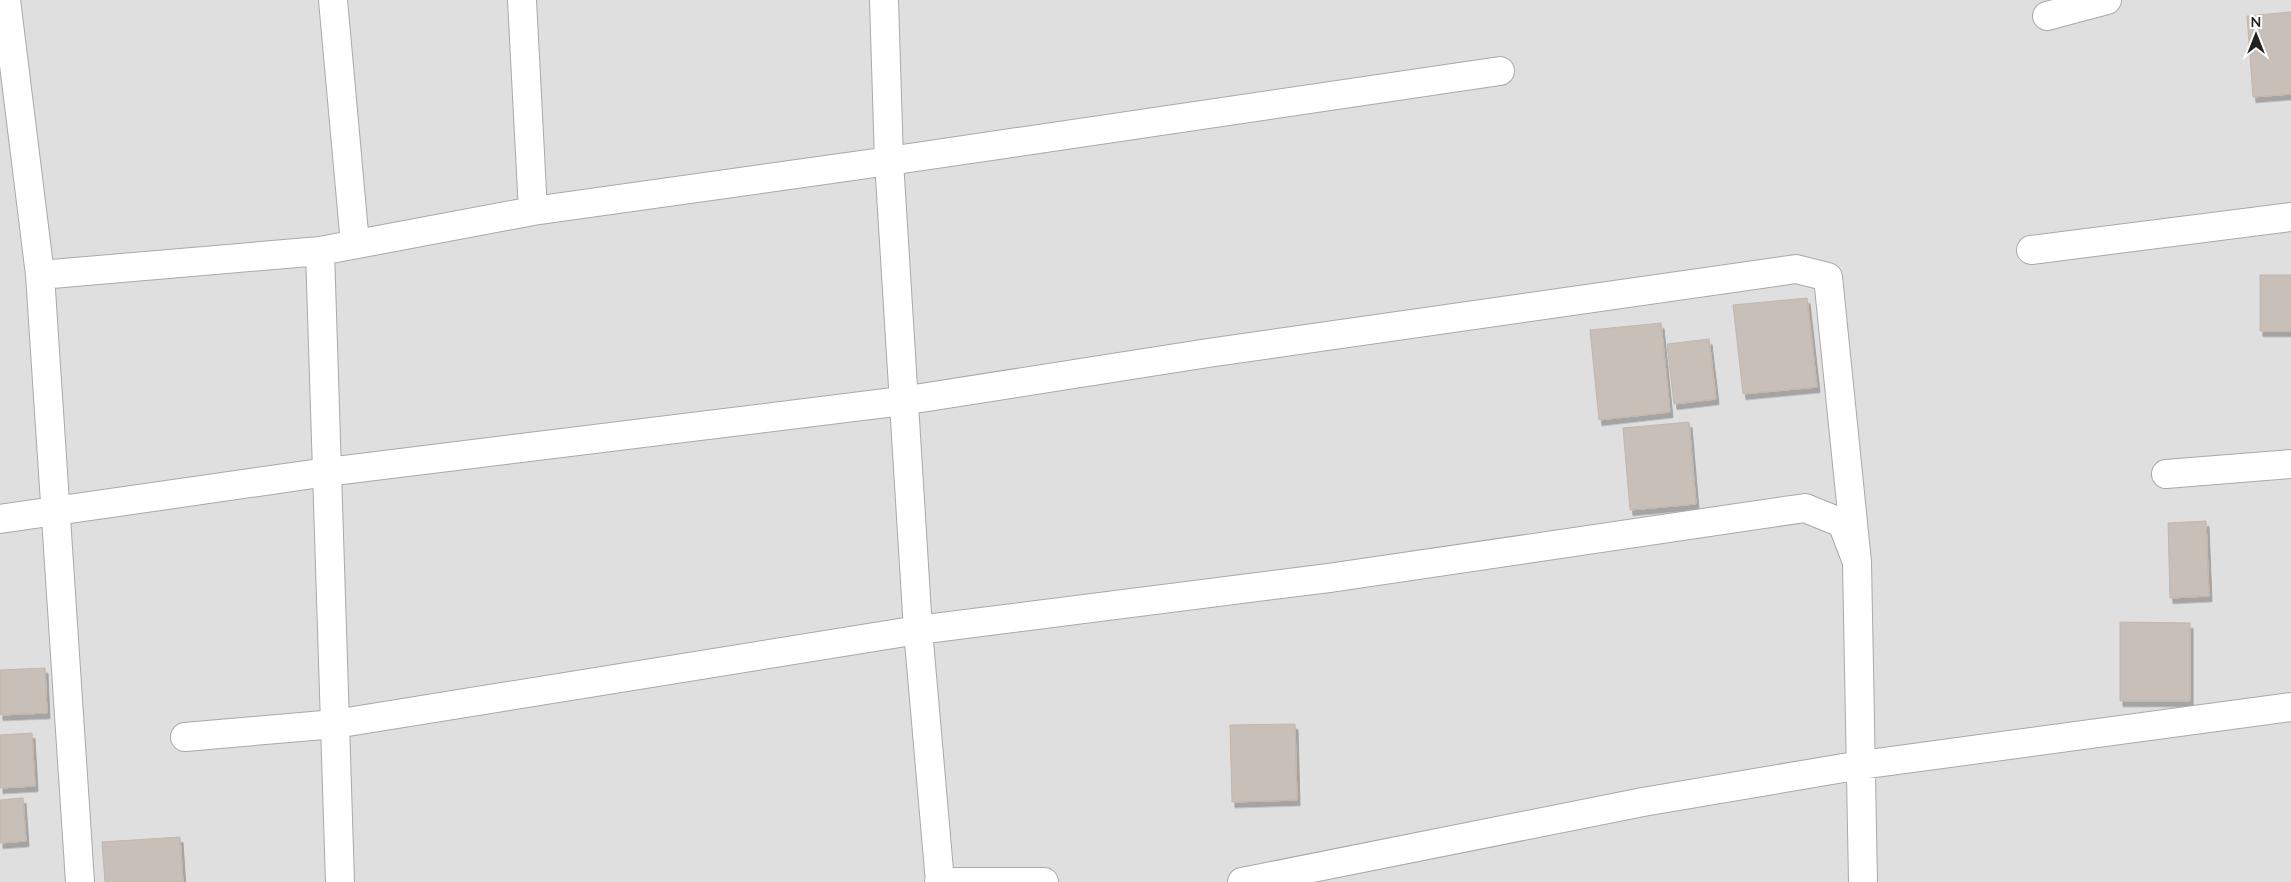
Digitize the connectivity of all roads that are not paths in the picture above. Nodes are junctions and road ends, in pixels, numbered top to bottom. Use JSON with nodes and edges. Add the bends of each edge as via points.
{"nodes":[{"id":1,"x":6,"y":0,"type":"edge"},
{"id":2,"x":333,"y":0,"type":"edge"},
{"id":3,"x":522,"y":0,"type":"edge"},
{"id":4,"x":884,"y":0,"type":"edge"},
{"id":5,"x":2107,"y":0,"type":"edge"},
{"id":6,"x":2047,"y":16,"type":"dead end"},
{"id":7,"x":1500,"y":71,"type":"dead end"},
{"id":8,"x":889,"y":160,"type":"junction"},
{"id":9,"x":533,"y":211,"type":"junction"},
{"id":10,"x":2291,"y":217,"type":"edge"},
{"id":11,"x":356,"y":244,"type":"junction"},
{"id":12,"x":320,"y":250,"type":"junction"},
{"id":13,"x":2031,"y":250,"type":"dead end"},
{"id":14,"x":40,"y":275,"type":"junction"},
{"id":15,"x":902,"y":401,"type":"junction"},
{"id":16,"x":2291,"y":464,"type":"edge"},
{"id":17,"x":327,"y":472,"type":"junction"},
{"id":18,"x":2166,"y":474,"type":"dead end"},
{"id":19,"x":56,"y":512,"type":"junction"},
{"id":20,"x":0,"y":519,"type":"edge"},
{"id":21,"x":1857,"y":562,"type":"junction"},
{"id":22,"x":918,"y":630,"type":"junction"},
{"id":23,"x":2291,"y":707,"type":"edge"},
{"id":24,"x":335,"y":724,"type":"junction"},
{"id":25,"x":185,"y":737,"type":"dead end"},
{"id":26,"x":1861,"y":765,"type":"junction"},
{"id":27,"x":80,"y":882,"type":"edge"},
{"id":28,"x":340,"y":882,"type":"edge"},
{"id":29,"x":939,"y":882,"type":"edge"},
{"id":30,"x":1044,"y":882,"type":"edge"},
{"id":31,"x":1242,"y":882,"type":"edge"},
{"id":32,"x":1863,"y":882,"type":"edge"}],
"edges":[{"from":1,"to":14,"type":"street"},
{"from":2,"to":11,"type":"street"},
{"from":3,"to":9,"type":"street"},
{"from":4,"to":8,"type":"street"},
{"from":5,"to":6,"type":"street"},
{"from":7,"to":8,"type":"street"},
{"from":8,"to":9,"type":"street"},
{"from":8,"to":15,"type":"street"},
{"from":9,"to":11,"type":"street"},
{"from":10,"to":13,"type":"street"},
{"from":11,"to":12,"type":"street"},
{"from":12,"to":14,"type":"street"},
{"from":12,"to":17,"type":"street"},
{"from":14,"to":19,"type":"street"},
{"from":15,"to":17,"type":"street"},
{"from":15,"to":21,"type":"street","via":[[1208,353],[1796,269],[1828,276]]},
{"from":15,"to":22,"type":"street"},
{"from":16,"to":18,"type":"street"},
{"from":17,"to":19,"type":"street"},
{"from":17,"to":24,"type":"street"},
{"from":19,"to":20,"type":"street"},
{"from":19,"to":27,"type":"street"},
{"from":21,"to":22,"type":"street","via":[[1842,523],[1805,508],[1329,578]]},
{"from":21,"to":26,"type":"street"},
{"from":22,"to":24,"type":"street"},
{"from":22,"to":29,"type":"street"},
{"from":23,"to":26,"type":"street"},
{"from":24,"to":25,"type":"street"},
{"from":24,"to":28,"type":"street"},
{"from":26,"to":31,"type":"street","via":[[1643,802]]},
{"from":26,"to":32,"type":"street"},
{"from":29,"to":30,"type":"street"}]}
